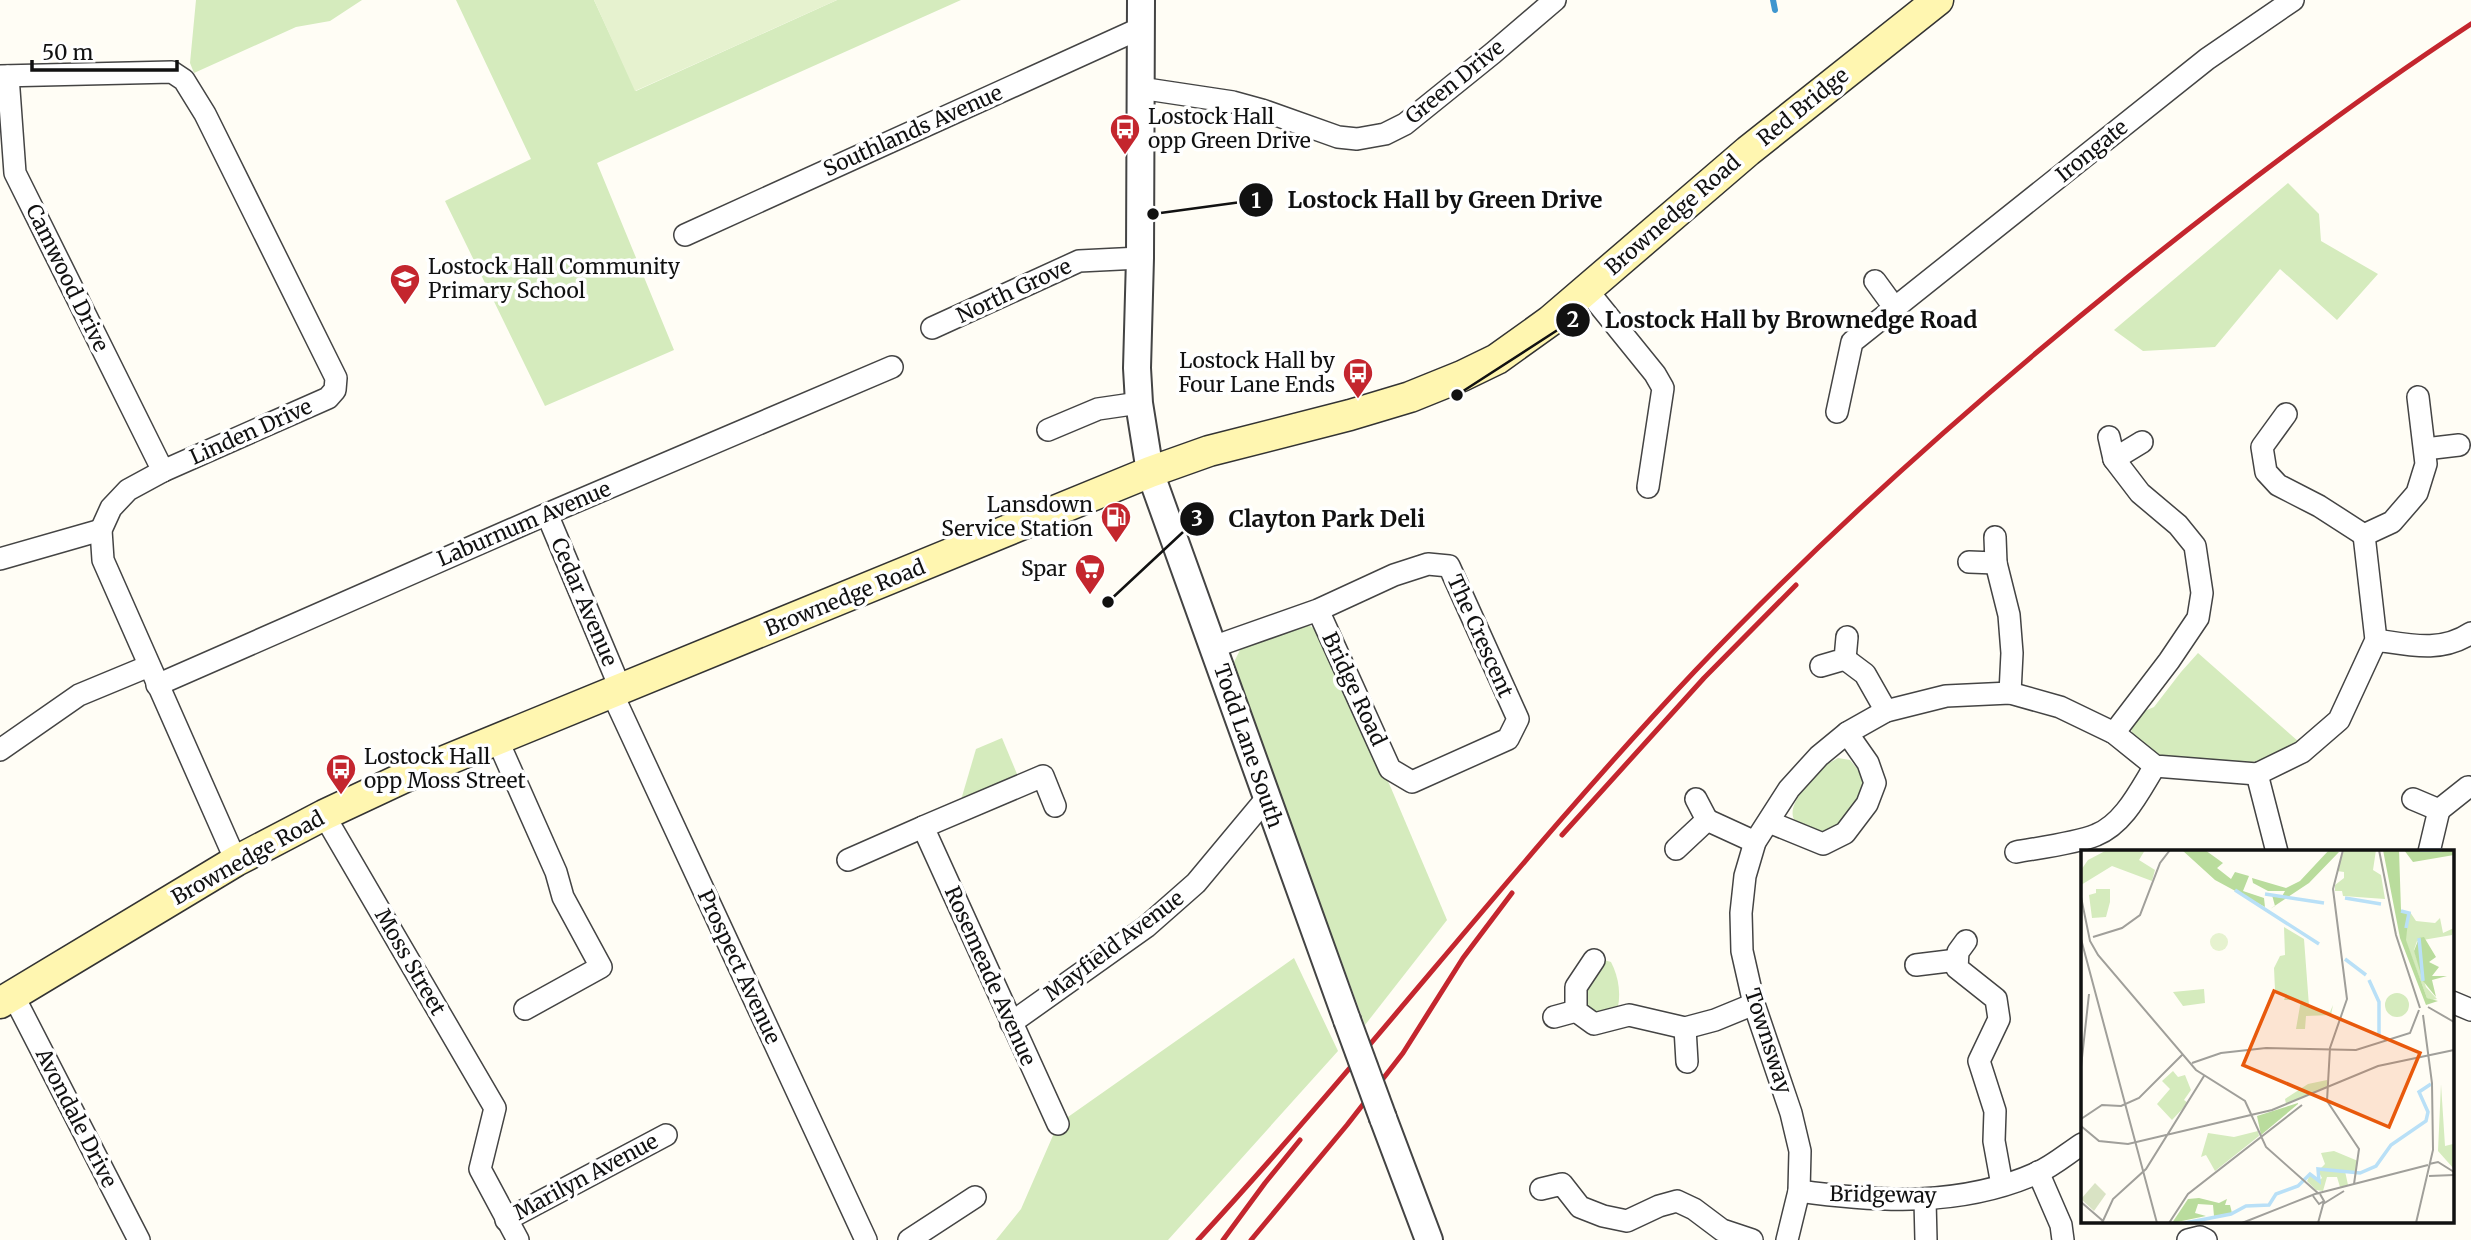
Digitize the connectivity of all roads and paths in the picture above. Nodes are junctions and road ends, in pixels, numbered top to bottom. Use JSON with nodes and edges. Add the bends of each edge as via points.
{"nodes":[{"id":1,"x":1141,"y":0,"type":"edge"},
{"id":2,"x":1555,"y":0,"type":"edge"},
{"id":3,"x":1938,"y":0,"type":"edge"},
{"id":4,"x":2293,"y":0,"type":"edge"},
{"id":5,"x":1142,"y":28,"type":"junction"},
{"id":6,"x":4,"y":76,"type":"edge"},
{"id":7,"x":1140,"y":88,"type":"junction"},
{"id":8,"x":1748,"y":151,"type":"joint"},
{"id":9,"x":685,"y":235,"type":"dead end"},
{"id":10,"x":1140,"y":258,"type":"junction"},
{"id":11,"x":1875,"y":281,"type":"dead end"},
{"id":12,"x":1587,"y":290,"type":"junction"},
{"id":13,"x":1894,"y":307,"type":"junction"},
{"id":14,"x":932,"y":328,"type":"dead end"},
{"id":15,"x":892,"y":367,"type":"dead end"},
{"id":16,"x":2418,"y":397,"type":"dead end"},
{"id":17,"x":1139,"y":403,"type":"junction"},
{"id":18,"x":1837,"y":412,"type":"dead end"},
{"id":19,"x":2286,"y":414,"type":"dead end"},
{"id":20,"x":1048,"y":430,"type":"dead end"},
{"id":21,"x":2109,"y":437,"type":"dead end"},
{"id":22,"x":2142,"y":442,"type":"dead end"},
{"id":23,"x":2459,"y":445,"type":"dead end"},
{"id":24,"x":2424,"y":449,"type":"junction"},
{"id":25,"x":2113,"y":459,"type":"junction"},
{"id":26,"x":163,"y":471,"type":"junction"},
{"id":27,"x":1150,"y":472,"type":"junction"},
{"id":28,"x":1648,"y":487,"type":"dead end"},
{"id":29,"x":547,"y":514,"type":"junction"},
{"id":30,"x":101,"y":530,"type":"junction"},
{"id":31,"x":2364,"y":535,"type":"junction"},
{"id":32,"x":1995,"y":537,"type":"dead end"},
{"id":33,"x":0,"y":559,"type":"edge"},
{"id":34,"x":1969,"y":562,"type":"dead end"},
{"id":35,"x":1996,"y":563,"type":"junction"},
{"id":36,"x":1318,"y":610,"type":"junction"},
{"id":37,"x":2471,"y":633,"type":"edge"},
{"id":38,"x":1847,"y":637,"type":"dead end"},
{"id":39,"x":2376,"y":640,"type":"junction"},
{"id":40,"x":1213,"y":647,"type":"junction"},
{"id":41,"x":1845,"y":659,"type":"junction"},
{"id":42,"x":1821,"y":666,"type":"dead end"},
{"id":43,"x":153,"y":675,"type":"junction"},
{"id":44,"x":617,"y":691,"type":"junction"},
{"id":45,"x":2010,"y":694,"type":"junction"},
{"id":46,"x":1886,"y":710,"type":"junction"},
{"id":47,"x":1847,"y":733,"type":"junction"},
{"id":48,"x":2114,"y":733,"type":"junction"},
{"id":49,"x":497,"y":739,"type":"junction"},
{"id":50,"x":0,"y":750,"type":"edge"},
{"id":51,"x":2155,"y":766,"type":"junction"},
{"id":52,"x":1390,"y":769,"type":"joint"},
{"id":53,"x":2257,"y":774,"type":"junction"},
{"id":54,"x":2468,"y":787,"type":"dead end"},
{"id":55,"x":1266,"y":799,"type":"junction"},
{"id":56,"x":1696,"y":799,"type":"dead end"},
{"id":57,"x":2413,"y":799,"type":"dead end"},
{"id":58,"x":1055,"y":806,"type":"dead end"},
{"id":59,"x":2439,"y":810,"type":"junction"},
{"id":60,"x":324,"y":815,"type":"junction"},
{"id":61,"x":1707,"y":820,"type":"junction"},
{"id":62,"x":1769,"y":822,"type":"junction"},
{"id":63,"x":923,"y":827,"type":"junction"},
{"id":64,"x":1755,"y":842,"type":"junction"},
{"id":65,"x":2099,"y":844,"type":"edge"},
{"id":66,"x":1676,"y":849,"type":"dead end"},
{"id":67,"x":2276,"y":850,"type":"edge"},
{"id":68,"x":2429,"y":850,"type":"edge"},
{"id":69,"x":2016,"y":852,"type":"dead end"},
{"id":70,"x":848,"y":860,"type":"dead end"},
{"id":71,"x":236,"y":861,"type":"junction"},
{"id":72,"x":1594,"y":960,"type":"dead end"},
{"id":73,"x":1916,"y":965,"type":"dead end"},
{"id":74,"x":7,"y":999,"type":"edge"},
{"id":75,"x":1754,"y":1004,"type":"junction"},
{"id":76,"x":2454,"y":1004,"type":"edge"},
{"id":77,"x":525,"y":1009,"type":"dead end"},
{"id":78,"x":2471,"y":1010,"type":"edge"},
{"id":79,"x":1576,"y":1011,"type":"junction"},
{"id":80,"x":1554,"y":1017,"type":"dead end"},
{"id":81,"x":1011,"y":1023,"type":"junction"},
{"id":82,"x":1685,"y":1028,"type":"junction"},
{"id":83,"x":1686,"y":1062,"type":"dead end"},
{"id":84,"x":1058,"y":1124,"type":"dead end"},
{"id":85,"x":666,"y":1135,"type":"dead end"},
{"id":86,"x":2081,"y":1145,"type":"edge"},
{"id":87,"x":2038,"y":1172,"type":"junction"},
{"id":88,"x":2002,"y":1185,"type":"junction"},
{"id":89,"x":1541,"y":1189,"type":"dead end"},
{"id":90,"x":1799,"y":1191,"type":"junction"},
{"id":91,"x":975,"y":1197,"type":"dead end"},
{"id":92,"x":1925,"y":1200,"type":"junction"},
{"id":93,"x":506,"y":1220,"type":"junction"},
{"id":94,"x":139,"y":1240,"type":"edge"},
{"id":95,"x":518,"y":1240,"type":"edge"},
{"id":96,"x":866,"y":1240,"type":"edge"},
{"id":97,"x":909,"y":1240,"type":"edge"},
{"id":98,"x":1429,"y":1240,"type":"edge"},
{"id":99,"x":1752,"y":1240,"type":"edge"},
{"id":100,"x":1787,"y":1240,"type":"edge"},
{"id":101,"x":1926,"y":1240,"type":"edge"},
{"id":102,"x":2063,"y":1240,"type":"edge"},
{"id":103,"x":2188,"y":1240,"type":"edge"},
{"id":104,"x":2206,"y":1240,"type":"edge"}],
"edges":[{"from":1,"to":5,"type":"street","name":"Todd Lane South"},
{"from":2,"to":7,"type":"street","name":"Green Drive","via":[[1405,124],[1385,134],[1338,137],[1233,102]]},
{"from":3,"to":8,"type":"main road","name":"Red Bridge"},
{"from":4,"to":13,"type":"street","name":"Irongate","via":[[2207,59]]},
{"from":5,"to":7,"type":"street","name":"Todd Lane South"},
{"from":5,"to":9,"type":"street","name":"Southlands Avenue"},
{"from":6,"to":26,"type":"street","name":"Camwood Drive","via":[[15,173]]},
{"from":6,"to":26,"type":"street","name":"Linden Drive","via":[[172,72],[184,80],[336,378],[335,390],[328,398]]},
{"from":7,"to":10,"type":"street","name":"Todd Lane South"},
{"from":8,"to":12,"type":"main road","name":"Brownedge Road"},
{"from":10,"to":14,"type":"street","name":"North Grove","via":[[1079,261]]},
{"from":10,"to":17,"type":"street","name":"Todd Lane South"},
{"from":11,"to":13,"type":"street"},
{"from":12,"to":27,"type":"main road","name":"Brownedge Road","via":[[1526,341],[1462,376],[1410,397],[1209,451]]},
{"from":12,"to":28,"type":"street","via":[[1663,388]]},
{"from":13,"to":18,"type":"street","name":"Irongate","via":[[1852,342]]},
{"from":15,"to":29,"type":"street","name":"Laburnum Avenue"},
{"from":16,"to":24,"type":"street"},
{"from":17,"to":20,"type":"street","via":[[1098,408]]},
{"from":17,"to":27,"type":"street","name":"Todd Lane South"},
{"from":19,"to":31,"type":"street","via":[[2262,447],[2266,472],[2278,485]]},
{"from":21,"to":25,"type":"street"},
{"from":22,"to":25,"type":"street"},
{"from":23,"to":24,"type":"street"},
{"from":24,"to":31,"type":"street","via":[[2426,464],[2417,493],[2392,522]]},
{"from":25,"to":48,"type":"street","via":[[2140,493],[2195,545],[2202,593],[2198,618]]},
{"from":26,"to":30,"type":"street","name":"Linden Drive","via":[[128,490],[111,508]]},
{"from":27,"to":40,"type":"street","name":"Todd Lane South"},
{"from":27,"to":44,"type":"main road","name":"Brownedge Road"},
{"from":29,"to":43,"type":"street","name":"Laburnum Avenue"},
{"from":29,"to":44,"type":"street","name":"Cedar Avenue"},
{"from":30,"to":33,"type":"street"},
{"from":30,"to":43,"type":"street","via":[[103,560]]},
{"from":31,"to":39,"type":"street"},
{"from":32,"to":35,"type":"street"},
{"from":34,"to":35,"type":"street"},
{"from":35,"to":45,"type":"street","via":[[2009,615]]},
{"from":36,"to":40,"type":"street","name":"The Crescent"},
{"from":36,"to":52,"type":"street","name":"Bridge Road"},
{"from":36,"to":52,"type":"street","name":"The Crescent","via":[[1394,575],[1429,564],[1449,566],[1518,719],[1508,739],[1412,782]]},
{"from":37,"to":39,"type":"street","via":[[2429,648]]},
{"from":38,"to":41,"type":"street"},
{"from":39,"to":53,"type":"street","via":[[2339,720],[2302,752]]},
{"from":40,"to":55,"type":"street","name":"Todd Lane South"},
{"from":41,"to":42,"type":"street"},
{"from":41,"to":46,"type":"street","via":[[1865,674]]},
{"from":43,"to":50,"type":"street","name":"Laburnum Avenue","via":[[79,695]]},
{"from":43,"to":71,"type":"street"},
{"from":44,"to":49,"type":"main road","name":"Brownedge Road"},
{"from":44,"to":96,"type":"street","name":"Prospect Avenue"},
{"from":45,"to":46,"type":"street","name":"Townsway","via":[[1946,696]]},
{"from":45,"to":48,"type":"street","name":"Townsway","via":[[2060,707]]},
{"from":46,"to":47,"type":"street","name":"Townsway"},
{"from":47,"to":62,"type":"street","name":"Townsway","via":[[1789,789]]},
{"from":47,"to":62,"type":"street","via":[[1868,763],[1875,783],[1867,804],[1845,833],[1823,844]]},
{"from":48,"to":51,"type":"street","name":"Townsway"},
{"from":49,"to":60,"type":"main road","name":"Brownedge Road"},
{"from":49,"to":77,"type":"street","via":[[563,897],[601,967]]},
{"from":51,"to":53,"type":"street"},
{"from":51,"to":65,"type":"street"},
{"from":53,"to":67,"type":"street"},
{"from":54,"to":59,"type":"street"},
{"from":55,"to":81,"type":"street","name":"Mayfield Avenue","via":[[1196,883],[1146,927]]},
{"from":55,"to":98,"type":"street","name":"Todd Lane South","bridge":true},
{"from":56,"to":61,"type":"street"},
{"from":57,"to":59,"type":"street"},
{"from":58,"to":63,"type":"street","via":[[1043,776]]},
{"from":59,"to":68,"type":"street"},
{"from":60,"to":71,"type":"main road","name":"Brownedge Road"},
{"from":60,"to":93,"type":"street","name":"Moss Street","via":[[495,1108],[480,1169]]},
{"from":61,"to":64,"type":"street"},
{"from":61,"to":66,"type":"street"},
{"from":62,"to":64,"type":"street","name":"Townsway"},
{"from":63,"to":70,"type":"street"},
{"from":63,"to":81,"type":"street","name":"Rosemeade Avenue"},
{"from":64,"to":75,"type":"street","name":"Townsway","via":[[1741,913],[1742,951]]},
{"from":65,"to":69,"type":"street"},
{"from":71,"to":74,"type":"main road","name":"Brownedge Road"},
{"from":72,"to":79,"type":"street","via":[[1576,987]]},
{"from":73,"to":88,"type":"street","via":[[1962,950],[1957,968],[1996,999],[1999,1019],[1979,1061],[1995,1111],[1994,1141]]},
{"from":74,"to":94,"type":"street","name":"Avondale Drive"},
{"from":75,"to":82,"type":"street"},
{"from":75,"to":90,"type":"street","name":"Townsway","via":[[1791,1113],[1800,1151]]},
{"from":76,"to":78,"type":"street"},
{"from":79,"to":80,"type":"street"},
{"from":79,"to":82,"type":"street","via":[[1594,1024],[1629,1015]]},
{"from":81,"to":84,"type":"street","name":"Rosemeade Avenue"},
{"from":82,"to":83,"type":"street"},
{"from":85,"to":93,"type":"street","name":"Marilyn Avenue"},
{"from":86,"to":87,"type":"street","name":"Bridgeway"},
{"from":87,"to":88,"type":"street","name":"Bridgeway"},
{"from":87,"to":102,"type":"street"},
{"from":88,"to":92,"type":"street","name":"Bridgeway"},
{"from":89,"to":99,"type":"street","via":[[1562,1184],[1580,1207],[1627,1221],[1677,1201],[1722,1230]]},
{"from":90,"to":92,"type":"street","name":"Bridgeway","via":[[1859,1199]]},
{"from":90,"to":100,"type":"street","name":"Townsway"},
{"from":91,"to":97,"type":"street"},
{"from":92,"to":101,"type":"street"},
{"from":93,"to":95,"type":"street"},
{"from":103,"to":104,"type":"street"}]}
